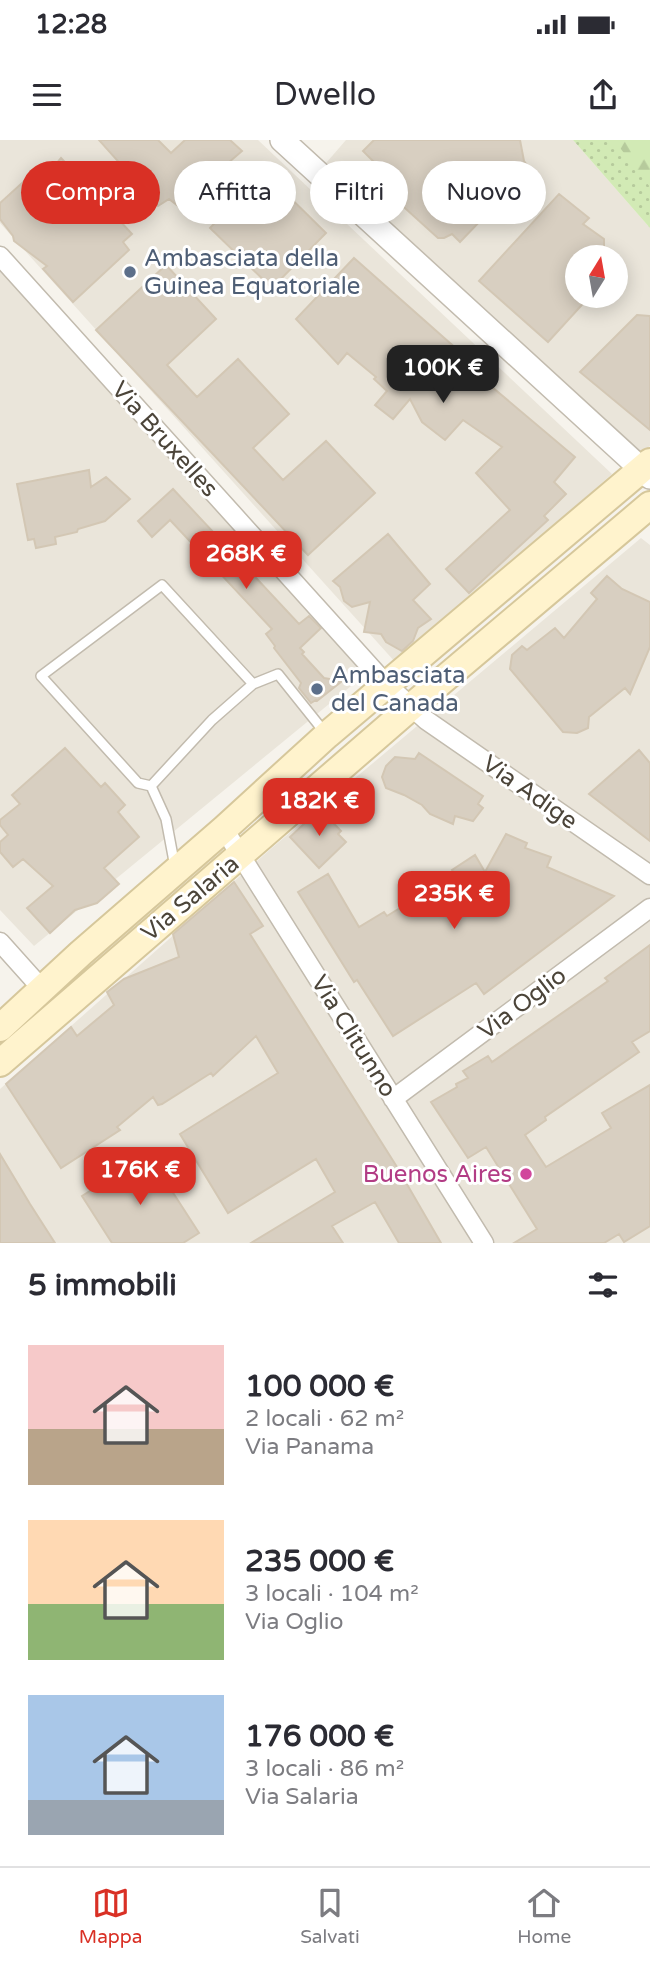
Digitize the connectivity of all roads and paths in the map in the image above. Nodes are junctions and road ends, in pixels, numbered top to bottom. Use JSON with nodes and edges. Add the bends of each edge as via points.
{"nodes":[{"id":1,"x":282,"y":140,"type":"edge"},
{"id":2,"x":0,"y":256,"type":"edge"},
{"id":3,"x":647,"y":470,"type":"edge"},
{"id":4,"x":650,"y":505,"type":"edge"},
{"id":5,"x":253,"y":684,"type":"junction"},
{"id":6,"x":387,"y":684,"type":"junction"},
{"id":7,"x":411,"y":707,"type":"junction"},
{"id":8,"x":327,"y":736,"type":"junction"},
{"id":9,"x":151,"y":786,"type":"junction"},
{"id":10,"x":224,"y":830,"type":"junction"},
{"id":11,"x":240,"y":856,"type":"junction"},
{"id":12,"x":175,"y":869,"type":"junction"},
{"id":13,"x":650,"y":875,"type":"edge"},
{"id":14,"x":650,"y":908,"type":"edge"},
{"id":15,"x":0,"y":942,"type":"edge"},
{"id":16,"x":52,"y":1000,"type":"junction"},
{"id":17,"x":0,"y":1028,"type":"edge"},
{"id":18,"x":0,"y":1063,"type":"edge"},
{"id":19,"x":393,"y":1098,"type":"junction"},
{"id":20,"x":484,"y":1243,"type":"edge"}],
"edges":[{"from":1,"to":3,"type":"street"},
{"from":2,"to":6,"type":"street","name":"Via Bruxelles"},
{"from":3,"to":6,"type":"main road","name":"Via Salaria"},
{"from":4,"to":7,"type":"main road","name":"Via Salaria"},
{"from":5,"to":8,"type":"lane","via":[[278,674]]},
{"from":5,"to":9,"type":"lane","via":[[212,720]]},
{"from":5,"to":9,"type":"lane","via":[[162,585],[41,676],[138,783]]},
{"from":6,"to":7,"type":"street"},
{"from":6,"to":8,"type":"main road","name":"Via Salaria"},
{"from":7,"to":11,"type":"main road","name":"Via Salaria"},
{"from":7,"to":13,"type":"street","name":"Via Adige"},
{"from":8,"to":10,"type":"main road","name":"Via Salaria"},
{"from":9,"to":12,"type":"lane","via":[[166,820]]},
{"from":10,"to":11,"type":"street","name":"Via Clitunno"},
{"from":10,"to":12,"type":"main road","name":"Via Salaria"},
{"from":11,"to":16,"type":"main road","name":"Via Salaria"},
{"from":11,"to":19,"type":"street","name":"Via Clitunno"},
{"from":12,"to":16,"type":"main road","name":"Via Salaria","via":[[81,953]]},
{"from":14,"to":19,"type":"street","name":"Via Oglio"},
{"from":15,"to":16,"type":"street"},
{"from":16,"to":17,"type":"main road","name":"Via Salaria"},
{"from":16,"to":18,"type":"main road","name":"Via Salaria"},
{"from":19,"to":20,"type":"street","name":"Via Clitunno"}]}
